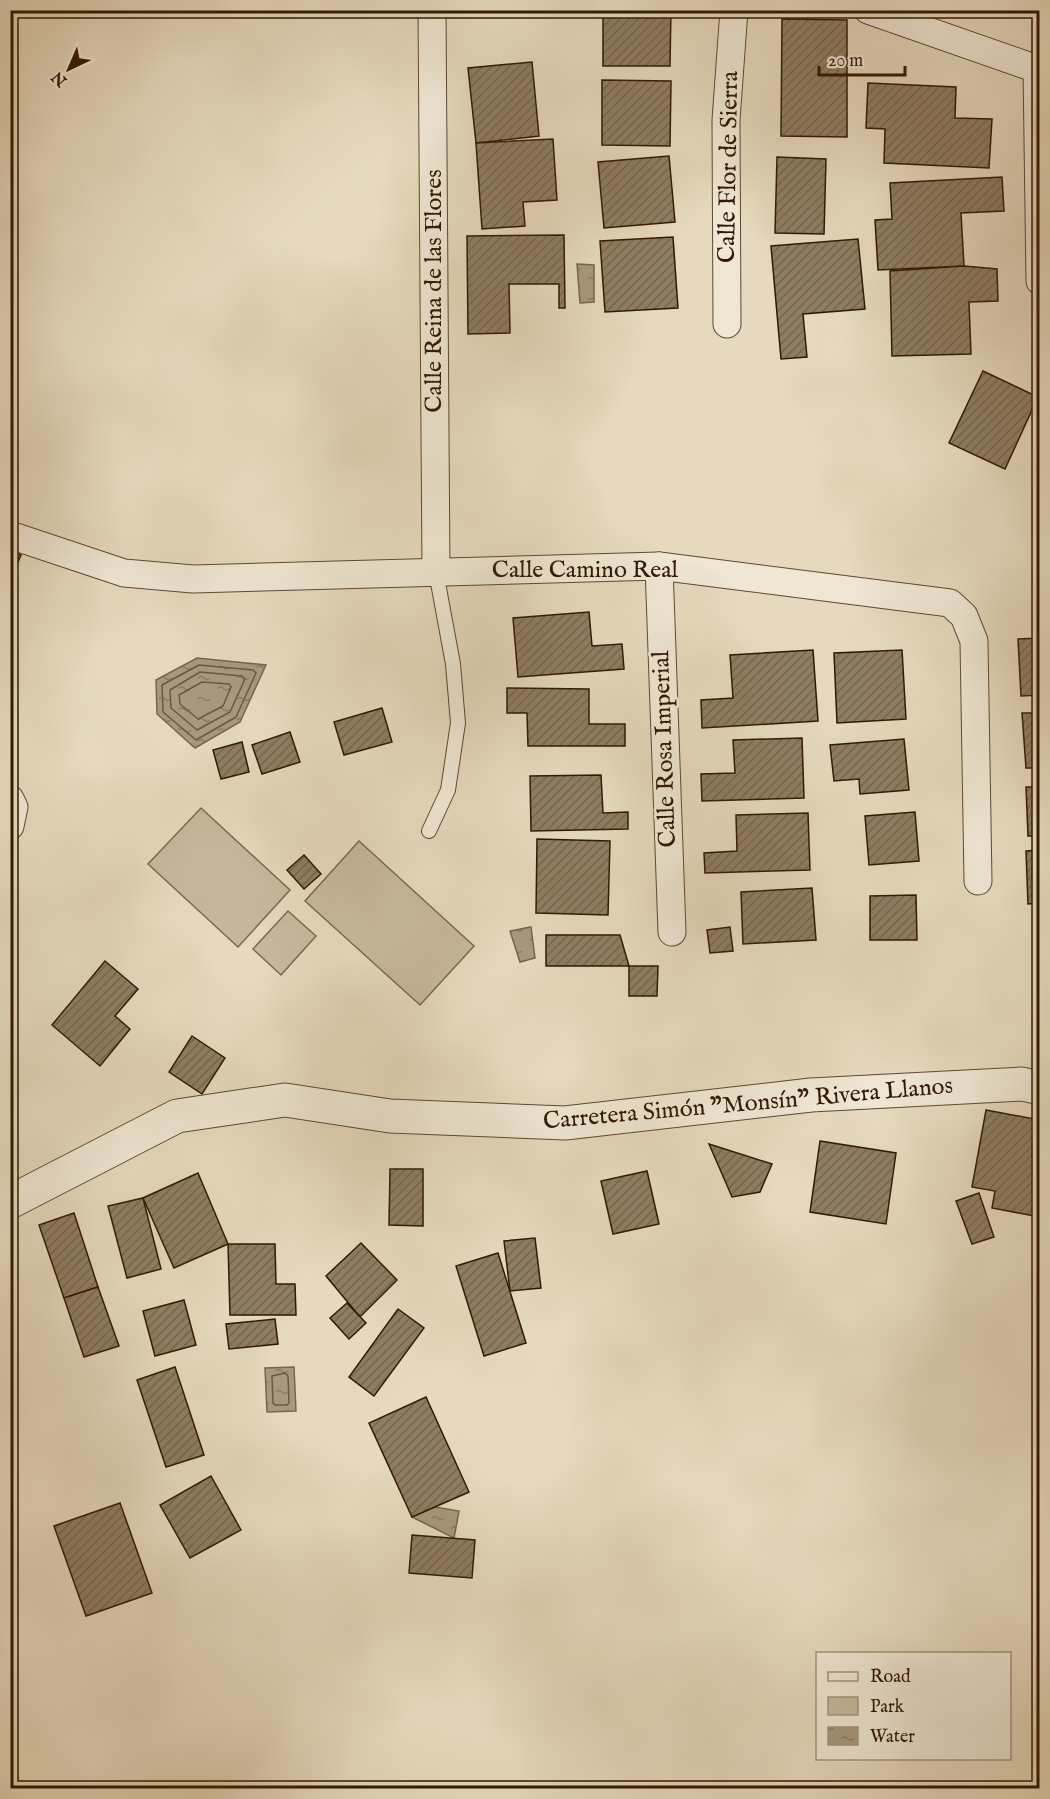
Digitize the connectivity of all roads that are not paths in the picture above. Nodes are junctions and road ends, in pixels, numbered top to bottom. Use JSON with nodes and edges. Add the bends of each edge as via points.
{"nodes":[{"id":1,"x":432,"y":10,"type":"edge"},
{"id":2,"x":734,"y":10,"type":"edge"},
{"id":3,"x":868,"y":10,"type":"edge"},
{"id":4,"x":1038,"y":69,"type":"edge"},
{"id":5,"x":1040,"y":281,"type":"edge"},
{"id":6,"x":728,"y":324,"type":"dead end"},
{"id":7,"x":10,"y":535,"type":"edge"},
{"id":8,"x":658,"y":566,"type":"junction"},
{"id":9,"x":436,"y":572,"type":"junction"},
{"id":10,"x":10,"y":799,"type":"edge"},
{"id":11,"x":10,"y":826,"type":"edge"},
{"id":12,"x":429,"y":831,"type":"dead end"},
{"id":13,"x":978,"y":881,"type":"dead end"},
{"id":14,"x":672,"y":932,"type":"dead end"},
{"id":15,"x":1040,"y":1088,"type":"edge"},
{"id":16,"x":10,"y":1202,"type":"edge"}],
"edges":[{"from":1,"to":9,"type":"street","name":"Calle Reina de las Flores"},
{"from":2,"to":6,"type":"street","name":"Calle Flor de Sierra","via":[[726,120]]},
{"from":3,"to":4,"type":"street"},
{"from":4,"to":5,"type":"street"},
{"from":7,"to":9,"type":"street","name":"Calle Camino Real","via":[[124,573],[193,579]]},
{"from":8,"to":9,"type":"street","name":"Calle Camino Real"},
{"from":8,"to":13,"type":"street","name":"Calle Camino Real","via":[[950,603],[964,616],[974,641]]},
{"from":8,"to":14,"type":"street","name":"Calle Rosa Imperial"},
{"from":9,"to":12,"type":"lane","via":[[453,664],[458,723],[448,790]]},
{"from":10,"to":11,"type":"street","via":[[14,807]]},
{"from":15,"to":16,"type":"street","name":"Carretera Simón \"Monsín\" Rivera Llanos","via":[[1022,1084],[811,1095],[565,1123],[390,1116],[285,1100],[177,1116]]}]}
